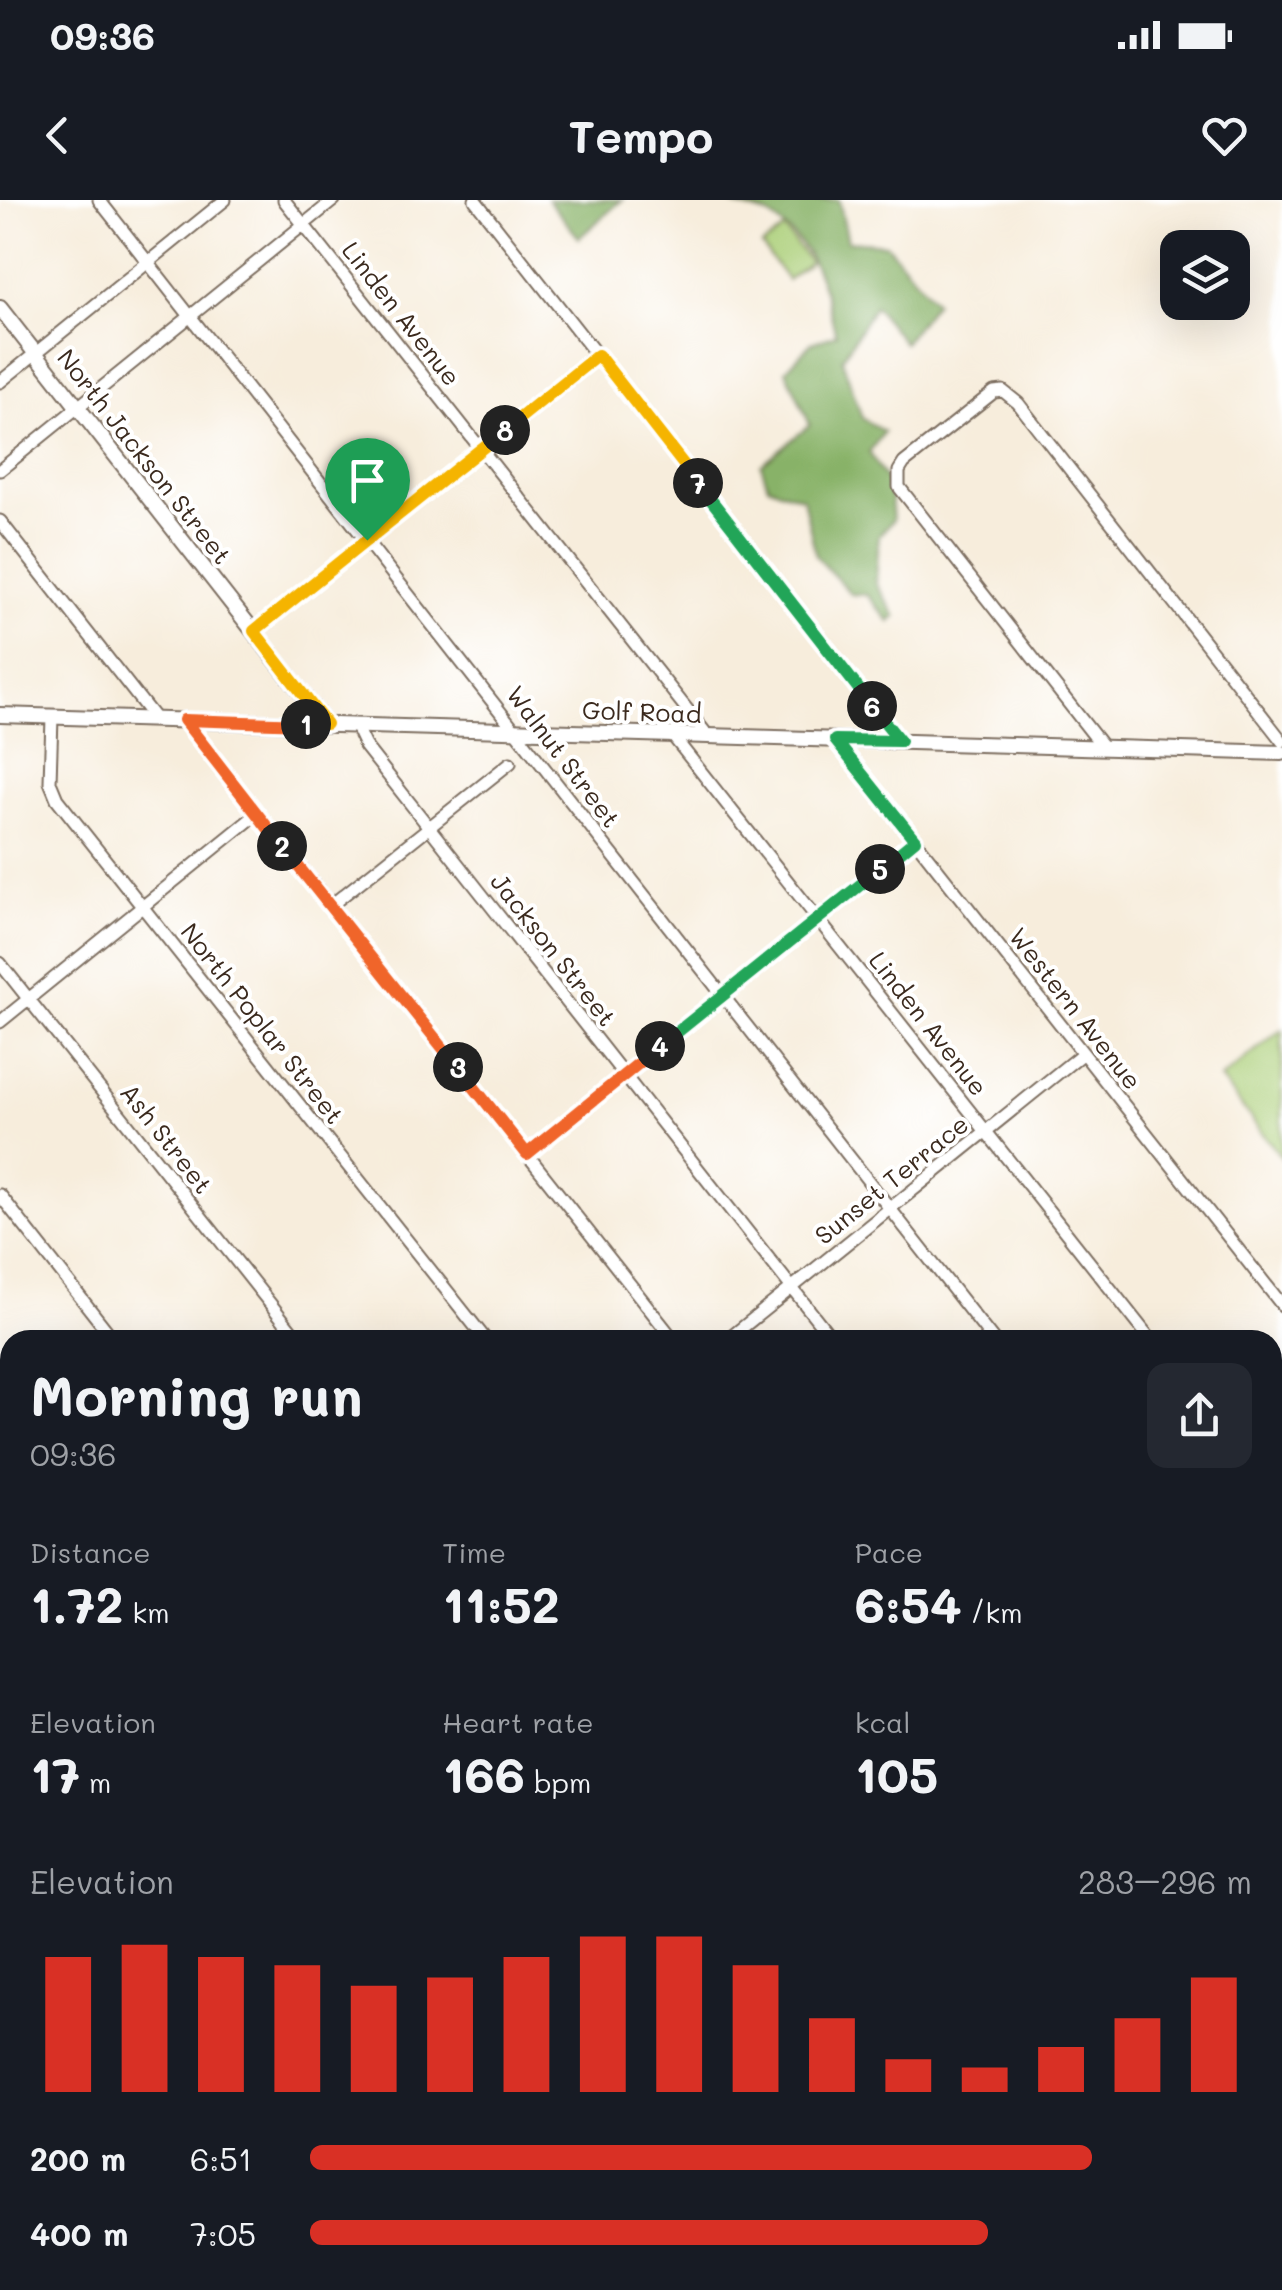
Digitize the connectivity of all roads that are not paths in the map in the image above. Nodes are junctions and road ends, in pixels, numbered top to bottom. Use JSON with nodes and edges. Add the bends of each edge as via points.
{"nodes":[{"id":1,"x":99,"y":200,"type":"edge"},
{"id":2,"x":224,"y":200,"type":"edge"},
{"id":3,"x":284,"y":200,"type":"edge"},
{"id":4,"x":334,"y":200,"type":"edge"},
{"id":5,"x":475,"y":200,"type":"edge"},
{"id":6,"x":304,"y":224,"type":"junction"},
{"id":7,"x":148,"y":262,"type":"junction"},
{"id":8,"x":0,"y":308,"type":"edge"},
{"id":9,"x":190,"y":316,"type":"junction"},
{"id":10,"x":36,"y":353,"type":"junction"},
{"id":11,"x":598,"y":355,"type":"junction"},
{"id":12,"x":0,"y":382,"type":"edge"},
{"id":13,"x":78,"y":407,"type":"junction"},
{"id":14,"x":481,"y":448,"type":"junction"},
{"id":15,"x":0,"y":470,"type":"edge"},
{"id":16,"x":0,"y":521,"type":"edge"},
{"id":17,"x":367,"y":540,"type":"junction"},
{"id":18,"x":254,"y":631,"type":"junction"},
{"id":19,"x":0,"y":715,"type":"edge"},
{"id":20,"x":52,"y":717,"type":"junction"},
{"id":21,"x":156,"y":720,"type":"junction"},
{"id":22,"x":184,"y":720,"type":"junction"},
{"id":23,"x":326,"y":724,"type":"junction"},
{"id":24,"x":355,"y":725,"type":"junction"},
{"id":25,"x":515,"y":730,"type":"junction"},
{"id":26,"x":672,"y":735,"type":"junction"},
{"id":27,"x":708,"y":736,"type":"junction"},
{"id":28,"x":835,"y":740,"type":"junction"},
{"id":29,"x":900,"y":741,"type":"junction"},
{"id":30,"x":1282,"y":741,"type":"edge"},
{"id":31,"x":1103,"y":748,"type":"junction"},
{"id":32,"x":1282,"y":753,"type":"edge"},
{"id":33,"x":510,"y":762,"type":"dead end"},
{"id":34,"x":257,"y":814,"type":"junction"},
{"id":35,"x":428,"y":827,"type":"junction"},
{"id":36,"x":915,"y":840,"type":"junction"},
{"id":37,"x":142,"y":906,"type":"junction"},
{"id":38,"x":330,"y":906,"type":"junction"},
{"id":39,"x":818,"y":919,"type":"junction"},
{"id":40,"x":0,"y":963,"type":"edge"},
{"id":41,"x":722,"y":996,"type":"junction"},
{"id":42,"x":29,"y":1000,"type":"junction"},
{"id":43,"x":0,"y":1022,"type":"edge"},
{"id":44,"x":1083,"y":1053,"type":"junction"},
{"id":45,"x":624,"y":1075,"type":"junction"},
{"id":46,"x":986,"y":1131,"type":"junction"},
{"id":47,"x":527,"y":1154,"type":"junction"},
{"id":48,"x":0,"y":1195,"type":"edge"},
{"id":49,"x":890,"y":1209,"type":"junction"},
{"id":50,"x":792,"y":1288,"type":"junction"},
{"id":51,"x":1282,"y":1305,"type":"edge"},
{"id":52,"x":106,"y":1330,"type":"edge"},
{"id":53,"x":291,"y":1330,"type":"edge"},
{"id":54,"x":478,"y":1330,"type":"edge"},
{"id":55,"x":666,"y":1330,"type":"edge"},
{"id":56,"x":740,"y":1330,"type":"edge"},
{"id":57,"x":825,"y":1330,"type":"edge"},
{"id":58,"x":985,"y":1330,"type":"edge"},
{"id":59,"x":1143,"y":1330,"type":"edge"}],
"edges":[{"from":1,"to":7,"type":"street","name":"Walnut Street"},
{"from":2,"to":7,"type":"street"},
{"from":3,"to":6,"type":"street","name":"Linden Avenue"},
{"from":4,"to":6,"type":"street"},
{"from":5,"to":11,"type":"street"},
{"from":6,"to":9,"type":"street"},
{"from":6,"to":14,"type":"street","name":"Linden Avenue"},
{"from":7,"to":9,"type":"street","name":"Walnut Street"},
{"from":7,"to":10,"type":"street"},
{"from":8,"to":10,"type":"street","name":"North Jackson Street"},
{"from":9,"to":13,"type":"street"},
{"from":9,"to":17,"type":"street","name":"Walnut Street"},
{"from":10,"to":12,"type":"street"},
{"from":10,"to":13,"type":"street","name":"North Jackson Street"},
{"from":11,"to":14,"type":"street"},
{"from":11,"to":29,"type":"street"},
{"from":13,"to":15,"type":"street"},
{"from":13,"to":18,"type":"street","name":"North Jackson Street"},
{"from":14,"to":17,"type":"street"},
{"from":14,"to":27,"type":"street","name":"Linden Avenue"},
{"from":16,"to":21,"type":"street"},
{"from":17,"to":18,"type":"street"},
{"from":17,"to":25,"type":"street","name":"Walnut Street"},
{"from":18,"to":23,"type":"street"},
{"from":19,"to":20,"type":"street","name":"Golf Road"},
{"from":20,"to":21,"type":"street","name":"Golf Road"},
{"from":20,"to":37,"type":"street","name":"North Poplar Street","via":[[50,782],[57,799]]},
{"from":21,"to":22,"type":"street","name":"Golf Road"},
{"from":22,"to":23,"type":"street","name":"Golf Road"},
{"from":22,"to":34,"type":"street"},
{"from":23,"to":24,"type":"street","name":"Golf Road"},
{"from":24,"to":25,"type":"street","name":"Golf Road"},
{"from":24,"to":35,"type":"street","name":"Jackson Street"},
{"from":25,"to":26,"type":"street","name":"Golf Road"},
{"from":25,"to":41,"type":"street","name":"Walnut Street"},
{"from":26,"to":27,"type":"street","name":"Golf Road"},
{"from":26,"to":39,"type":"street","name":"Linden Avenue"},
{"from":27,"to":28,"type":"street","name":"Golf Road"},
{"from":28,"to":29,"type":"street","name":"Golf Road"},
{"from":28,"to":36,"type":"street","name":"Western Avenue"},
{"from":29,"to":31,"type":"street","name":"Golf Road"},
{"from":30,"to":31,"type":"street","via":[[1008,393],[994,392],[904,464],[899,487]]},
{"from":31,"to":32,"type":"street","name":"Golf Road"},
{"from":33,"to":35,"type":"street"},
{"from":34,"to":37,"type":"street"},
{"from":34,"to":38,"type":"street"},
{"from":35,"to":38,"type":"street"},
{"from":35,"to":45,"type":"street","name":"Jackson Street"},
{"from":36,"to":39,"type":"street"},
{"from":36,"to":44,"type":"street","name":"Western Avenue"},
{"from":37,"to":42,"type":"street"},
{"from":37,"to":54,"type":"street","name":"North Poplar Street"},
{"from":38,"to":47,"type":"street"},
{"from":39,"to":41,"type":"street"},
{"from":39,"to":46,"type":"street","name":"Linden Avenue"},
{"from":40,"to":42,"type":"street","name":"Ash Street"},
{"from":41,"to":45,"type":"street"},
{"from":41,"to":49,"type":"street","name":"Walnut Street"},
{"from":42,"to":43,"type":"street"},
{"from":42,"to":53,"type":"street","name":"Ash Street"},
{"from":44,"to":46,"type":"street","name":"Sunset Terrace"},
{"from":44,"to":51,"type":"street","name":"Western Avenue"},
{"from":45,"to":47,"type":"street"},
{"from":45,"to":50,"type":"street","name":"Jackson Street"},
{"from":46,"to":49,"type":"street","name":"Sunset Terrace"},
{"from":46,"to":59,"type":"street","name":"Linden Avenue"},
{"from":47,"to":55,"type":"street"},
{"from":48,"to":52,"type":"street"},
{"from":49,"to":50,"type":"street","name":"Sunset Terrace"},
{"from":49,"to":58,"type":"street","name":"Walnut Street"},
{"from":50,"to":56,"type":"street","name":"Sunset Terrace"},
{"from":50,"to":57,"type":"street","name":"Jackson Street"}]}
